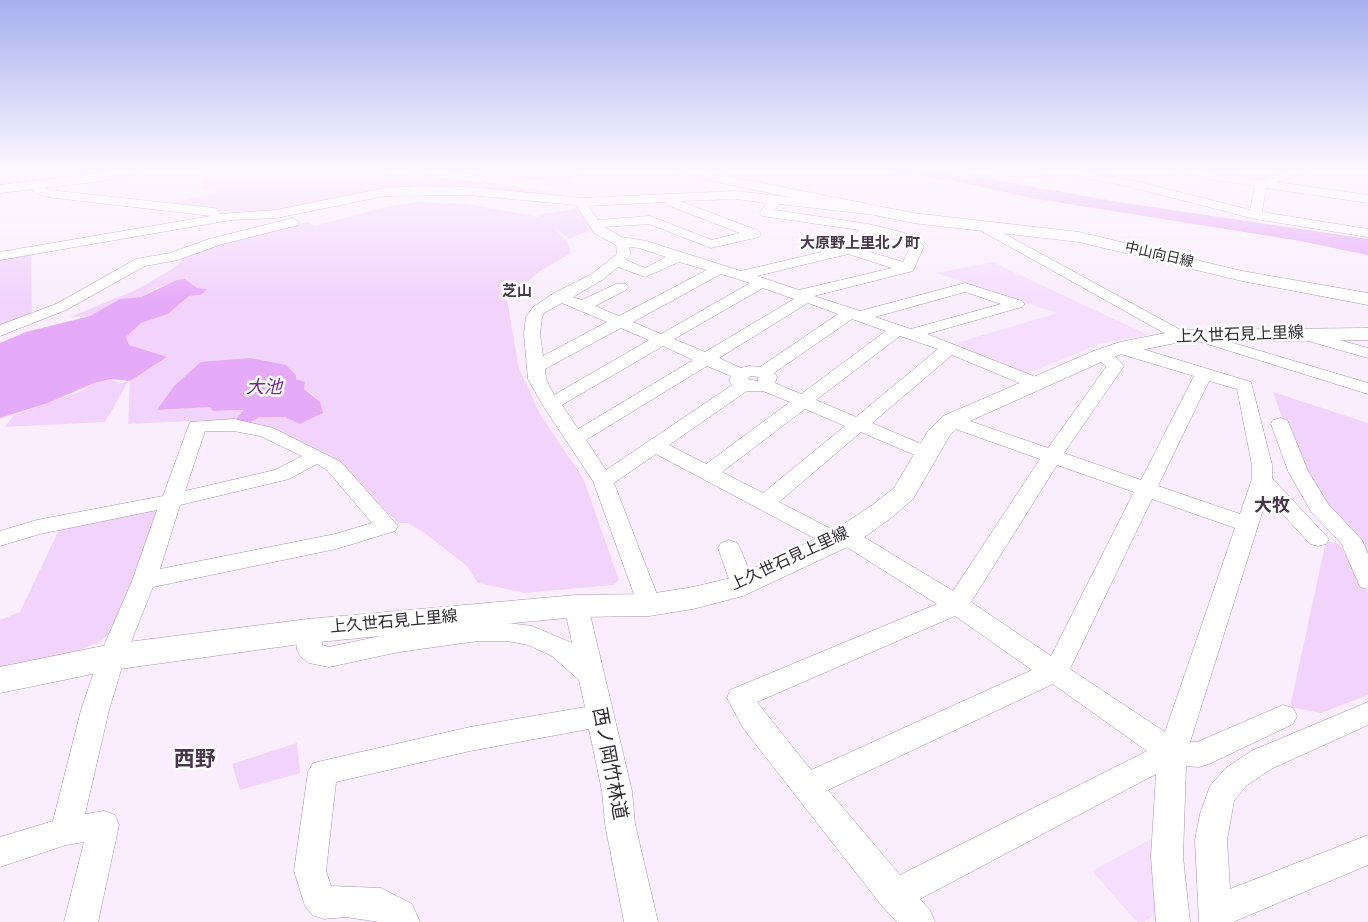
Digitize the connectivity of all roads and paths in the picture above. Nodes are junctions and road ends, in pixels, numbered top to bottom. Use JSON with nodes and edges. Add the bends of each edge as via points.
{"nodes":[{"id":1,"x":223,"y":214,"type":"edge"},
{"id":2,"x":255,"y":214,"type":"edge"},
{"id":3,"x":295,"y":214,"type":"edge"},
{"id":4,"x":587,"y":214,"type":"edge"},
{"id":5,"x":703,"y":214,"type":"edge"},
{"id":6,"x":773,"y":214,"type":"edge"},
{"id":7,"x":896,"y":214,"type":"edge"},
{"id":8,"x":1279,"y":214,"type":"edge"},
{"id":9,"x":1307,"y":214,"type":"edge"},
{"id":10,"x":231,"y":216,"type":"junction"},
{"id":11,"x":1368,"y":220,"type":"edge"},
{"id":12,"x":594,"y":224,"type":"junction"},
{"id":13,"x":982,"y":226,"type":"junction"},
{"id":14,"x":868,"y":228,"type":"junction"},
{"id":15,"x":1368,"y":233,"type":"edge"},
{"id":16,"x":618,"y":241,"type":"junction"},
{"id":17,"x":139,"y":247,"type":"junction"},
{"id":18,"x":848,"y":250,"type":"junction"},
{"id":19,"x":0,"y":256,"type":"edge"},
{"id":20,"x":678,"y":257,"type":"junction"},
{"id":21,"x":618,"y":262,"type":"junction"},
{"id":22,"x":721,"y":268,"type":"junction"},
{"id":23,"x":908,"y":268,"type":"junction"},
{"id":24,"x":741,"y":275,"type":"junction"},
{"id":25,"x":762,"y":282,"type":"junction"},
{"id":26,"x":621,"y":287,"type":"dead end"},
{"id":27,"x":559,"y":296,"type":"junction"},
{"id":28,"x":802,"y":297,"type":"junction"},
{"id":29,"x":1368,"y":299,"type":"edge"},
{"id":30,"x":582,"y":306,"type":"junction"},
{"id":31,"x":855,"y":314,"type":"junction"},
{"id":32,"x":620,"y":323,"type":"junction"},
{"id":33,"x":0,"y":331,"type":"edge"},
{"id":34,"x":904,"y":332,"type":"junction"},
{"id":35,"x":1300,"y":334,"type":"junction"},
{"id":36,"x":1368,"y":334,"type":"edge"},
{"id":37,"x":1187,"y":336,"type":"junction"},
{"id":38,"x":662,"y":341,"type":"junction"},
{"id":39,"x":950,"y":348,"type":"junction"},
{"id":40,"x":1111,"y":351,"type":"junction"},
{"id":41,"x":1368,"y":353,"type":"edge"},
{"id":42,"x":705,"y":359,"type":"junction"},
{"id":43,"x":536,"y":367,"type":"junction"},
{"id":44,"x":1203,"y":375,"type":"junction"},
{"id":45,"x":764,"y":379,"type":"junction"},
{"id":46,"x":742,"y":380,"type":"junction"},
{"id":47,"x":1035,"y":383,"type":"junction"},
{"id":48,"x":1368,"y":389,"type":"edge"},
{"id":49,"x":803,"y":401,"type":"junction"},
{"id":50,"x":551,"y":404,"type":"junction"},
{"id":51,"x":951,"y":421,"type":"junction"},
{"id":52,"x":1280,"y":424,"type":"dead end"},
{"id":53,"x":858,"y":425,"type":"junction"},
{"id":54,"x":576,"y":438,"type":"junction"},
{"id":55,"x":656,"y":446,"type":"junction"},
{"id":56,"x":926,"y":453,"type":"junction"},
{"id":57,"x":318,"y":456,"type":"junction"},
{"id":58,"x":1052,"y":456,"type":"junction"},
{"id":59,"x":709,"y":472,"type":"junction"},
{"id":60,"x":1262,"y":479,"type":"junction"},
{"id":61,"x":603,"y":481,"type":"junction"},
{"id":62,"x":1146,"y":488,"type":"junction"},
{"id":63,"x":171,"y":501,"type":"junction"},
{"id":64,"x":766,"y":502,"type":"junction"},
{"id":65,"x":1246,"y":524,"type":"junction"},
{"id":66,"x":0,"y":538,"type":"edge"},
{"id":67,"x":842,"y":538,"type":"junction"},
{"id":68,"x":1318,"y":539,"type":"dead end"},
{"id":69,"x":729,"y":548,"type":"dead end"},
{"id":70,"x":144,"y":581,"type":"junction"},
{"id":71,"x":1368,"y":581,"type":"edge"},
{"id":72,"x":743,"y":586,"type":"junction"},
{"id":73,"x":649,"y":605,"type":"junction"},
{"id":74,"x":957,"y":605,"type":"junction"},
{"id":75,"x":576,"y":606,"type":"junction"},
{"id":76,"x":308,"y":631,"type":"junction"},
{"id":77,"x":112,"y":657,"type":"junction"},
{"id":78,"x":1056,"y":671,"type":"junction"},
{"id":79,"x":589,"y":673,"type":"junction"},
{"id":80,"x":0,"y":680,"type":"edge"},
{"id":81,"x":1368,"y":713,"type":"edge"},
{"id":82,"x":599,"y":716,"type":"junction"},
{"id":83,"x":1283,"y":716,"type":"dead end"},
{"id":84,"x":1172,"y":752,"type":"junction"},
{"id":85,"x":806,"y":786,"type":"junction"},
{"id":86,"x":66,"y":831,"type":"junction"},
{"id":87,"x":1368,"y":850,"type":"edge"},
{"id":88,"x":0,"y":852,"type":"edge"},
{"id":89,"x":894,"y":895,"type":"junction"},
{"id":90,"x":1216,"y":917,"type":"edge"},
{"id":91,"x":81,"y":922,"type":"edge"},
{"id":92,"x":403,"y":922,"type":"edge"},
{"id":93,"x":641,"y":922,"type":"edge"},
{"id":94,"x":918,"y":922,"type":"edge"},
{"id":95,"x":1173,"y":922,"type":"edge"}],
"edges":[{"from":1,"to":10,"type":"street"},
{"from":2,"to":10,"type":"street"},
{"from":3,"to":17,"type":"street","via":[[301,220],[214,242],[173,257]]},
{"from":4,"to":12,"type":"street"},
{"from":5,"to":12,"type":"street","via":[[754,234],[711,244],[650,220]]},
{"from":6,"to":14,"type":"street"},
{"from":7,"to":13,"type":"main road","name":"中山向日線"},
{"from":8,"to":15,"type":"street"},
{"from":9,"to":11,"type":"street"},
{"from":10,"to":17,"type":"street"},
{"from":12,"to":16,"type":"street"},
{"from":13,"to":29,"type":"main road","name":"中山向日線","via":[[1078,237],[1242,276]]},
{"from":13,"to":37,"type":"street"},
{"from":14,"to":18,"type":"street"},
{"from":14,"to":23,"type":"street","via":[[913,242],[917,246]]},
{"from":16,"to":20,"type":"street","via":[[641,244]]},
{"from":16,"to":21,"type":"street","via":[[624,251]]},
{"from":17,"to":19,"type":"street"},
{"from":17,"to":33,"type":"street","via":[[61,307]]},
{"from":18,"to":23,"type":"street"},
{"from":18,"to":24,"type":"street"},
{"from":20,"to":21,"type":"street","via":[[645,273]]},
{"from":20,"to":22,"type":"street"},
{"from":21,"to":27,"type":"street","via":[[597,277]]},
{"from":22,"to":24,"type":"street"},
{"from":22,"to":32,"type":"street"},
{"from":23,"to":28,"type":"street"},
{"from":24,"to":25,"type":"street"},
{"from":25,"to":28,"type":"street"},
{"from":25,"to":38,"type":"street"},
{"from":26,"to":30,"type":"street"},
{"from":27,"to":30,"type":"street"},
{"from":27,"to":43,"type":"street","via":[[538,310],[534,317],[532,334]]},
{"from":28,"to":31,"type":"street"},
{"from":28,"to":42,"type":"street"},
{"from":30,"to":32,"type":"street"},
{"from":31,"to":34,"type":"street"},
{"from":31,"to":34,"type":"street","via":[[965,288],[1017,304]]},
{"from":31,"to":45,"type":"street"},
{"from":32,"to":38,"type":"street"},
{"from":32,"to":43,"type":"street"},
{"from":34,"to":39,"type":"street"},
{"from":34,"to":49,"type":"street"},
{"from":35,"to":36,"type":"main road","name":"上久世石見上里線"},
{"from":35,"to":37,"type":"main road","name":"上久世石見上里線"},
{"from":35,"to":41,"type":"street"},
{"from":37,"to":40,"type":"main road","name":"上久世石見上里線"},
{"from":37,"to":48,"type":"street"},
{"from":38,"to":42,"type":"street"},
{"from":38,"to":50,"type":"street"},
{"from":39,"to":47,"type":"street"},
{"from":39,"to":53,"type":"street"},
{"from":40,"to":44,"type":"street"},
{"from":40,"to":47,"type":"main road","name":"上久世石見上里線"},
{"from":40,"to":58,"type":"street","via":[[1115,366]]},
{"from":42,"to":46,"type":"street"},
{"from":42,"to":54,"type":"street"},
{"from":43,"to":50,"type":"street","via":[[537,379]]},
{"from":44,"to":60,"type":"street","via":[[1245,386],[1262,465]]},
{"from":44,"to":62,"type":"street"},
{"from":45,"to":46,"type":"street","via":[[752,387]]},
{"from":45,"to":49,"type":"street"},
{"from":46,"to":55,"type":"street"},
{"from":47,"to":51,"type":"main road","name":"上久世石見上里線"},
{"from":49,"to":53,"type":"street"},
{"from":49,"to":59,"type":"street"},
{"from":50,"to":54,"type":"street"},
{"from":51,"to":56,"type":"main road","name":"上久世石見上里線","via":[[940,431]]},
{"from":51,"to":58,"type":"street"},
{"from":52,"to":71,"type":"street","via":[[1298,471],[1320,508],[1351,540]]},
{"from":53,"to":56,"type":"street"},
{"from":53,"to":64,"type":"street"},
{"from":54,"to":61,"type":"street"},
{"from":55,"to":59,"type":"street"},
{"from":55,"to":61,"type":"street"},
{"from":56,"to":67,"type":"main road","name":"上久世石見上里線","via":[[904,493]]},
{"from":57,"to":63,"type":"street","via":[[282,475]]},
{"from":57,"to":63,"type":"street","via":[[266,432],[234,425],[197,426]]},
{"from":57,"to":70,"type":"street","via":[[334,466],[387,526],[336,541]]},
{"from":58,"to":62,"type":"street"},
{"from":58,"to":74,"type":"street"},
{"from":59,"to":64,"type":"street"},
{"from":60,"to":65,"type":"street"},
{"from":60,"to":68,"type":"street"},
{"from":61,"to":73,"type":"street"},
{"from":62,"to":65,"type":"street"},
{"from":62,"to":78,"type":"street"},
{"from":63,"to":66,"type":"street","via":[[37,527]]},
{"from":63,"to":70,"type":"street"},
{"from":64,"to":67,"type":"street"},
{"from":65,"to":84,"type":"street"},
{"from":67,"to":72,"type":"main road","name":"上久世石見上里線"},
{"from":67,"to":74,"type":"street"},
{"from":69,"to":72,"type":"street"},
{"from":70,"to":77,"type":"street"},
{"from":72,"to":73,"type":"main road","name":"上久世石見上里線"},
{"from":73,"to":75,"type":"main road","name":"上久世石見上里線"},
{"from":74,"to":78,"type":"street"},
{"from":74,"to":85,"type":"street","via":[[740,698],[753,720]]},
{"from":75,"to":76,"type":"main road","name":"上久世石見上里線"},
{"from":75,"to":79,"type":"street","name":"西ノ岡竹林道"},
{"from":76,"to":77,"type":"main road","name":"上久世石見上里線"},
{"from":76,"to":79,"type":"street","via":[[310,650],[318,656],[329,657],[399,642],[478,632],[508,632],[532,636],[561,649]]},
{"from":77,"to":80,"type":"main road","name":"上久世石見上里線"},
{"from":77,"to":86,"type":"street","via":[[95,710]]},
{"from":78,"to":84,"type":"street"},
{"from":78,"to":85,"type":"street"},
{"from":79,"to":82,"type":"street","name":"西ノ岡竹林道"},
{"from":81,"to":90,"type":"street","via":[[1261,760],[1236,777],[1221,795],[1210,840]]},
{"from":82,"to":92,"type":"street","via":[[470,739],[323,772],[310,871],[317,895],[324,903],[382,904],[400,916]]},
{"from":82,"to":93,"type":"street","name":"西ノ岡竹林道","via":[[617,791],[620,824]]},
{"from":83,"to":84,"type":"street","via":[[1199,755]]},
{"from":84,"to":89,"type":"street"},
{"from":84,"to":95,"type":"street","via":[[1167,857]]},
{"from":85,"to":89,"type":"street"},
{"from":86,"to":88,"type":"street"},
{"from":86,"to":91,"type":"street","via":[[104,825]]},
{"from":87,"to":90,"type":"street"},
{"from":89,"to":94,"type":"street"}]}
